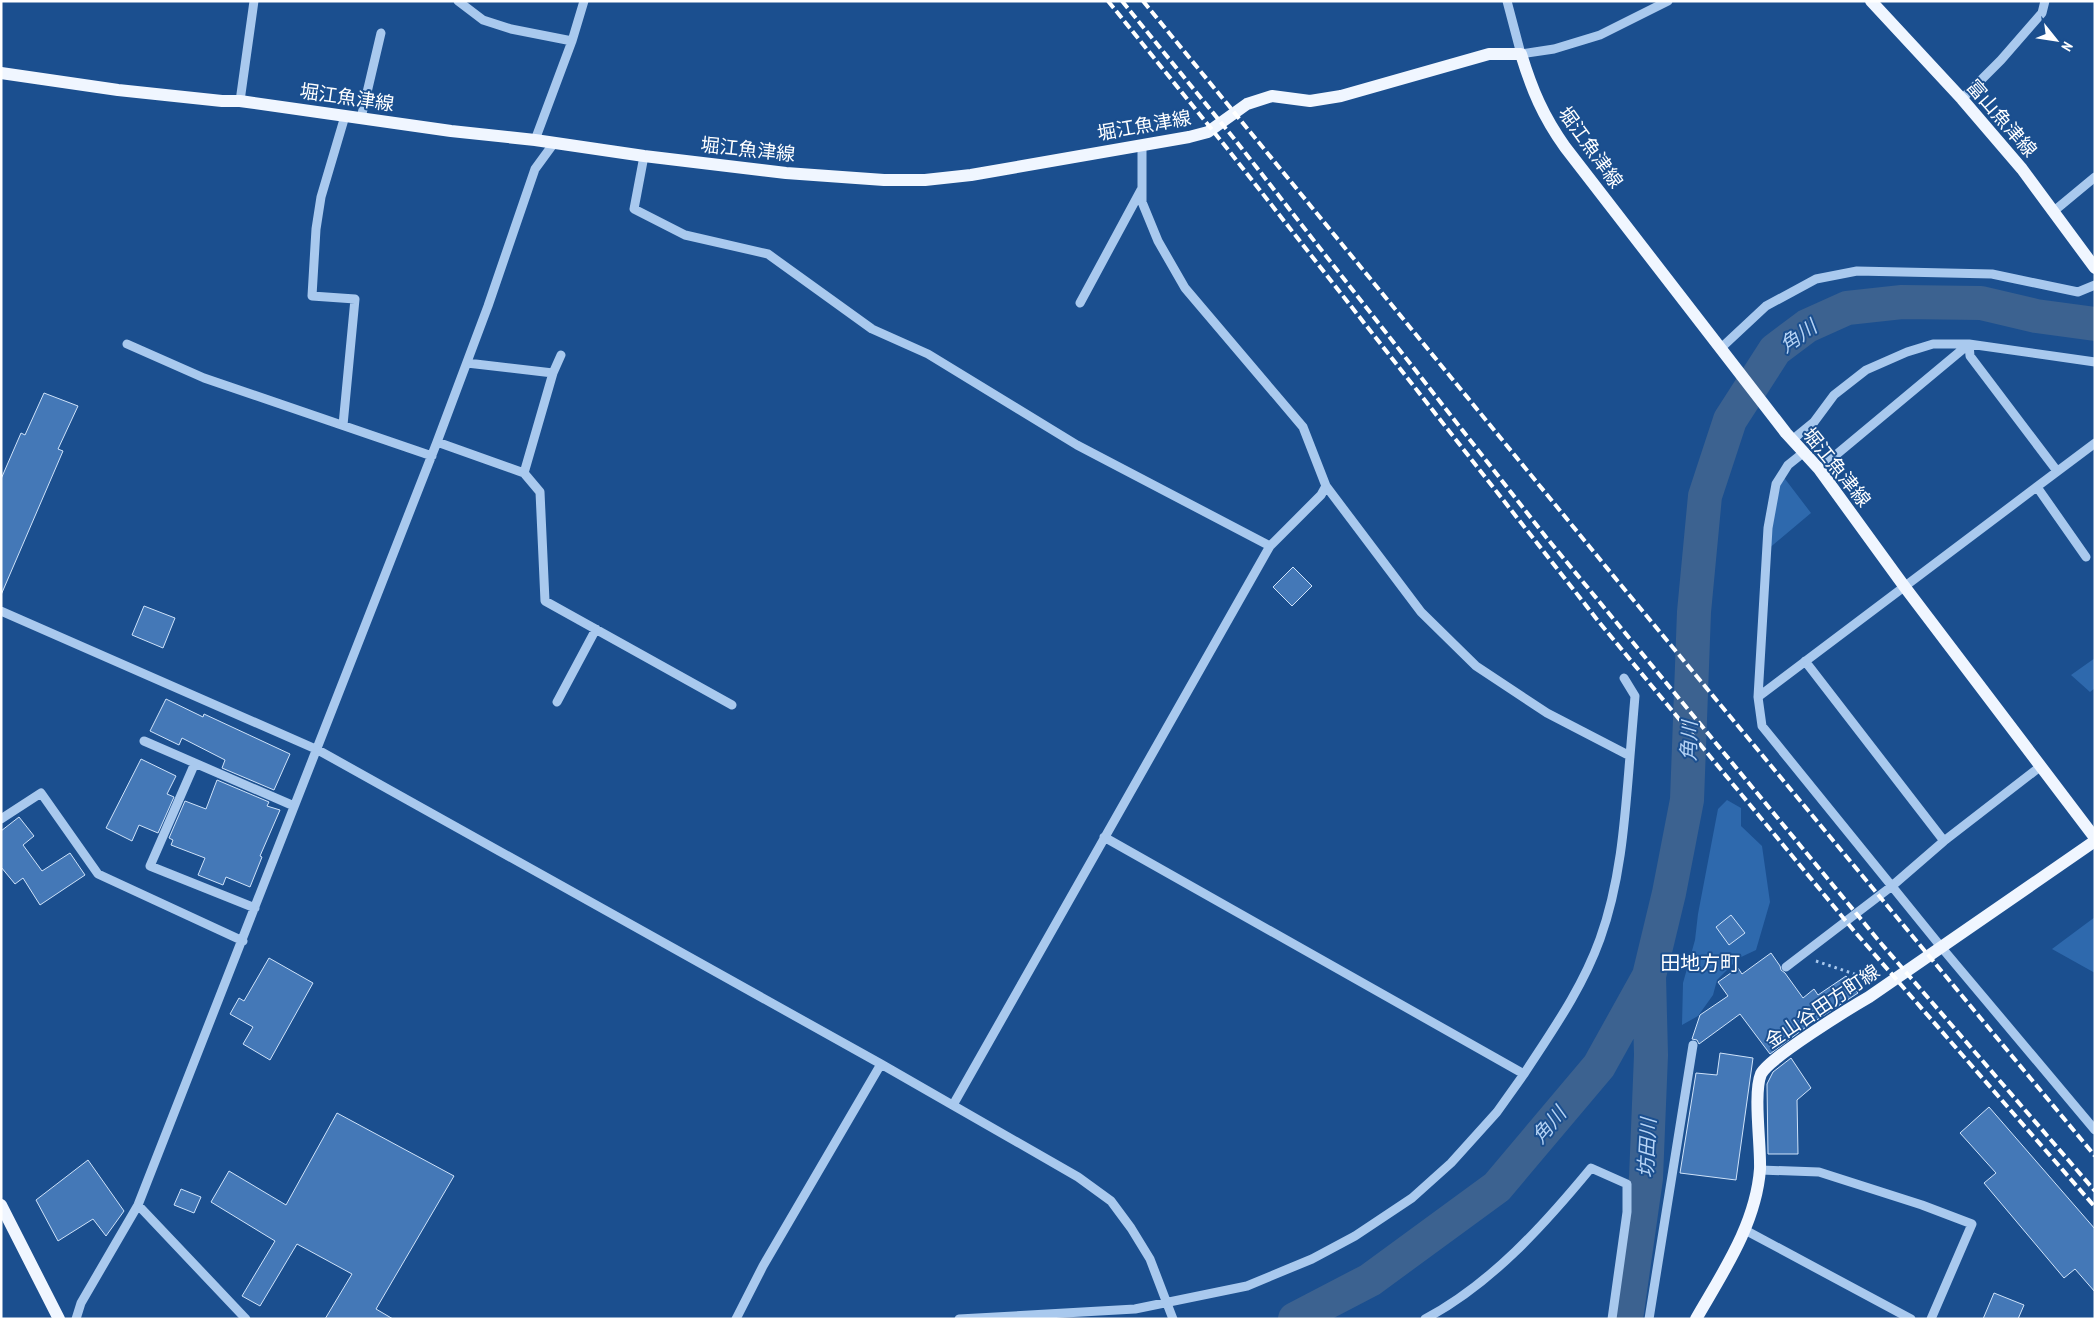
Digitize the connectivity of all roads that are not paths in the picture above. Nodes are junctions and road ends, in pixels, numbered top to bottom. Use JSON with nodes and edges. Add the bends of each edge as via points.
{"nodes":[{"id":1,"x":254,"y":1,"type":"edge"},
{"id":2,"x":458,"y":1,"type":"edge"},
{"id":3,"x":584,"y":1,"type":"edge"},
{"id":4,"x":1507,"y":1,"type":"edge"},
{"id":5,"x":1668,"y":1,"type":"edge"},
{"id":6,"x":1871,"y":1,"type":"edge"},
{"id":7,"x":2045,"y":1,"type":"edge"},
{"id":8,"x":381,"y":33,"type":"dead end"},
{"id":9,"x":572,"y":41,"type":"junction"},
{"id":10,"x":1521,"y":54,"type":"junction"},
{"id":11,"x":1,"y":72,"type":"edge"},
{"id":12,"x":1962,"y":99,"type":"junction"},
{"id":13,"x":240,"y":101,"type":"junction"},
{"id":14,"x":345,"y":116,"type":"junction"},
{"id":15,"x":361,"y":118,"type":"junction"},
{"id":16,"x":535,"y":140,"type":"junction"},
{"id":17,"x":554,"y":143,"type":"junction"},
{"id":18,"x":1142,"y":145,"type":"junction"},
{"id":19,"x":644,"y":156,"type":"junction"},
{"id":20,"x":2095,"y":177,"type":"edge"},
{"id":21,"x":1142,"y":188,"type":"junction"},
{"id":22,"x":2054,"y":211,"type":"junction"},
{"id":23,"x":2095,"y":268,"type":"edge"},
{"id":24,"x":2095,"y":285,"type":"edge"},
{"id":25,"x":1080,"y":303,"type":"dead end"},
{"id":26,"x":127,"y":344,"type":"dead end"},
{"id":27,"x":1968,"y":344,"type":"junction"},
{"id":28,"x":1721,"y":348,"type":"junction"},
{"id":29,"x":561,"y":355,"type":"dead end"},
{"id":30,"x":2095,"y":362,"type":"edge"},
{"id":31,"x":467,"y":363,"type":"junction"},
{"id":32,"x":553,"y":373,"type":"junction"},
{"id":33,"x":343,"y":425,"type":"junction"},
{"id":34,"x":1789,"y":437,"type":"junction"},
{"id":35,"x":437,"y":442,"type":"junction"},
{"id":36,"x":2095,"y":443,"type":"edge"},
{"id":37,"x":1803,"y":453,"type":"junction"},
{"id":38,"x":432,"y":456,"type":"junction"},
{"id":39,"x":1819,"y":469,"type":"junction"},
{"id":40,"x":2057,"y":471,"type":"junction"},
{"id":41,"x":524,"y":473,"type":"junction"},
{"id":42,"x":1326,"y":486,"type":"junction"},
{"id":43,"x":2037,"y":486,"type":"junction"},
{"id":44,"x":1270,"y":546,"type":"junction"},
{"id":45,"x":2086,"y":557,"type":"dead end"},
{"id":46,"x":1904,"y":586,"type":"junction"},
{"id":47,"x":1,"y":611,"type":"edge"},
{"id":48,"x":596,"y":629,"type":"junction"},
{"id":49,"x":1805,"y":661,"type":"junction"},
{"id":50,"x":1624,"y":678,"type":"dead end"},
{"id":51,"x":1758,"y":697,"type":"junction"},
{"id":52,"x":557,"y":702,"type":"dead end"},
{"id":53,"x":732,"y":705,"type":"dead end"},
{"id":54,"x":144,"y":741,"type":"dead end"},
{"id":55,"x":318,"y":750,"type":"junction"},
{"id":56,"x":1630,"y":756,"type":"junction"},
{"id":57,"x":195,"y":763,"type":"junction"},
{"id":58,"x":2040,"y":766,"type":"junction"},
{"id":59,"x":294,"y":806,"type":"junction"},
{"id":60,"x":1,"y":819,"type":"edge"},
{"id":61,"x":1104,"y":837,"type":"junction"},
{"id":62,"x":2095,"y":839,"type":"edge"},
{"id":63,"x":1944,"y":841,"type":"junction"},
{"id":64,"x":1892,"y":886,"type":"junction"},
{"id":65,"x":254,"y":908,"type":"junction"},
{"id":66,"x":243,"y":941,"type":"junction"},
{"id":67,"x":1942,"y":948,"type":"junction"},
{"id":68,"x":1786,"y":967,"type":"dead end"},
{"id":69,"x":1693,"y":1045,"type":"dead end"},
{"id":70,"x":880,"y":1064,"type":"junction"},
{"id":71,"x":1524,"y":1074,"type":"junction"},
{"id":72,"x":953,"y":1105,"type":"junction"},
{"id":73,"x":2095,"y":1130,"type":"edge"},
{"id":74,"x":1760,"y":1170,"type":"junction"},
{"id":75,"x":1,"y":1205,"type":"edge"},
{"id":76,"x":138,"y":1205,"type":"junction"},
{"id":77,"x":1745,"y":1230,"type":"junction"},
{"id":78,"x":1170,"y":1311,"type":"edge"},
{"id":79,"x":60,"y":1319,"type":"edge"},
{"id":80,"x":76,"y":1319,"type":"edge"},
{"id":81,"x":246,"y":1319,"type":"edge"},
{"id":82,"x":736,"y":1319,"type":"edge"},
{"id":83,"x":959,"y":1319,"type":"edge"},
{"id":84,"x":1425,"y":1319,"type":"edge"},
{"id":85,"x":1612,"y":1319,"type":"edge"},
{"id":86,"x":1649,"y":1319,"type":"edge"},
{"id":87,"x":1696,"y":1319,"type":"edge"},
{"id":88,"x":1911,"y":1319,"type":"edge"},
{"id":89,"x":1931,"y":1319,"type":"edge"}],
"edges":[{"from":1,"to":13,"type":"street"},
{"from":2,"to":9,"type":"street","via":[[483,20]]},
{"from":3,"to":9,"type":"street"},
{"from":4,"to":10,"type":"street"},
{"from":5,"to":10,"type":"street","via":[[1600,35],[1554,49]]},
{"from":6,"to":12,"type":"main road","name":"富山魚津線"},
{"from":7,"to":12,"type":"street","via":[[2042,13]]},
{"from":8,"to":15,"type":"street"},
{"from":9,"to":16,"type":"street"},
{"from":10,"to":18,"type":"main road","name":"堀江魚津線","via":[[1489,54],[1310,101],[1272,96],[1247,104],[1208,132]]},
{"from":10,"to":28,"type":"main road","name":"堀江魚津線","via":[[1546,119],[1564,147]]},
{"from":11,"to":13,"type":"main road","name":"堀江魚津線","via":[[118,90]]},
{"from":12,"to":22,"type":"main road","name":"富山魚津線"},
{"from":13,"to":14,"type":"main road","name":"堀江魚津線"},
{"from":14,"to":15,"type":"main road","name":"堀江魚津線"},
{"from":14,"to":33,"type":"street","via":[[321,197],[312,296],[355,299]]},
{"from":15,"to":16,"type":"main road","name":"堀江魚津線"},
{"from":16,"to":17,"type":"main road","name":"堀江魚津線"},
{"from":17,"to":19,"type":"main road","name":"堀江魚津線"},
{"from":17,"to":31,"type":"street","via":[[535,168]]},
{"from":18,"to":19,"type":"main road","name":"堀江魚津線","via":[[925,180],[786,173]]},
{"from":18,"to":21,"type":"street"},
{"from":19,"to":44,"type":"street","via":[[634,209],[685,235],[768,254],[872,329],[928,354],[1077,445]]},
{"from":20,"to":22,"type":"street"},
{"from":21,"to":25,"type":"street"},
{"from":21,"to":42,"type":"street","via":[[1142,202],[1158,242],[1185,288],[1303,427]]},
{"from":22,"to":23,"type":"main road","name":"富山魚津線"},
{"from":24,"to":28,"type":"street","via":[[2078,292],[1992,274],[1857,271],[1816,279],[1766,306]]},
{"from":26,"to":33,"type":"street","via":[[204,378]]},
{"from":27,"to":30,"type":"street"},
{"from":27,"to":34,"type":"street","via":[[1933,344],[1866,370],[1834,395],[1814,422]]},
{"from":27,"to":39,"type":"street"},
{"from":27,"to":40,"type":"street","via":[[1970,356]]},
{"from":28,"to":34,"type":"main road","name":"堀江魚津線"},
{"from":29,"to":32,"type":"street"},
{"from":31,"to":32,"type":"street"},
{"from":31,"to":35,"type":"street"},
{"from":32,"to":41,"type":"street"},
{"from":33,"to":38,"type":"street"},
{"from":34,"to":37,"type":"main road","name":"堀江魚津線"},
{"from":35,"to":38,"type":"street"},
{"from":35,"to":41,"type":"street"},
{"from":36,"to":40,"type":"street"},
{"from":37,"to":39,"type":"main road","name":"堀江魚津線"},
{"from":37,"to":51,"type":"street","via":[[1788,465],[1776,484],[1768,528]]},
{"from":38,"to":55,"type":"street","via":[[342,681]]},
{"from":39,"to":46,"type":"main road","name":"堀江魚津線"},
{"from":40,"to":43,"type":"street"},
{"from":41,"to":48,"type":"street","via":[[540,492],[545,600]]},
{"from":42,"to":44,"type":"street"},
{"from":42,"to":56,"type":"street","via":[[1421,612],[1476,666],[1547,713]]},
{"from":43,"to":45,"type":"street"},
{"from":43,"to":46,"type":"street"},
{"from":44,"to":61,"type":"street"},
{"from":46,"to":49,"type":"street"},
{"from":46,"to":58,"type":"main road","name":"堀江魚津線"},
{"from":47,"to":55,"type":"street"},
{"from":48,"to":52,"type":"street"},
{"from":48,"to":53,"type":"street"},
{"from":49,"to":51,"type":"street"},
{"from":49,"to":63,"type":"street"},
{"from":50,"to":56,"type":"street","via":[[1635,696]]},
{"from":51,"to":64,"type":"street","via":[[1762,726]]},
{"from":54,"to":57,"type":"street"},
{"from":55,"to":59,"type":"street"},
{"from":55,"to":70,"type":"street"},
{"from":56,"to":71,"type":"street","via":[[1619,870],[1600,940],[1571,1003]]},
{"from":57,"to":59,"type":"street"},
{"from":57,"to":65,"type":"street","via":[[150,866]]},
{"from":58,"to":62,"type":"main road","name":"堀江魚津線"},
{"from":58,"to":63,"type":"street"},
{"from":59,"to":65,"type":"street"},
{"from":60,"to":66,"type":"street","via":[[41,792],[98,874]]},
{"from":61,"to":71,"type":"street"},
{"from":61,"to":72,"type":"street"},
{"from":62,"to":67,"type":"main road","name":"金山谷田方町線"},
{"from":63,"to":64,"type":"street"},
{"from":64,"to":67,"type":"street"},
{"from":64,"to":68,"type":"street"},
{"from":65,"to":66,"type":"street"},
{"from":66,"to":76,"type":"street"},
{"from":67,"to":73,"type":"street"},
{"from":67,"to":74,"type":"main road","name":"金山谷田方町線","via":[[1840,1013],[1761,1073],[1758,1089]]},
{"from":69,"to":86,"type":"street"},
{"from":70,"to":72,"type":"street"},
{"from":70,"to":82,"type":"street","via":[[763,1266]]},
{"from":71,"to":78,"type":"street","via":[[1497,1112],[1451,1163],[1412,1198],[1355,1236],[1312,1259],[1247,1286]]},
{"from":72,"to":78,"type":"street","via":[[1078,1177],[1111,1202],[1150,1259]]},
{"from":74,"to":77,"type":"main road","name":"金山谷田方町線"},
{"from":74,"to":89,"type":"street","via":[[1819,1172],[1922,1204],[1972,1224]]},
{"from":75,"to":79,"type":"main road"},
{"from":76,"to":80,"type":"street","via":[[81,1303]]},
{"from":76,"to":81,"type":"street"},
{"from":77,"to":87,"type":"main road","name":"金山谷田方町線"},
{"from":77,"to":88,"type":"street"},
{"from":78,"to":83,"type":"street","via":[[1135,1309]]},
{"from":84,"to":85,"type":"street","via":[[1482,1280],[1544,1224],[1591,1168],[1627,1184],[1627,1212]]}]}
